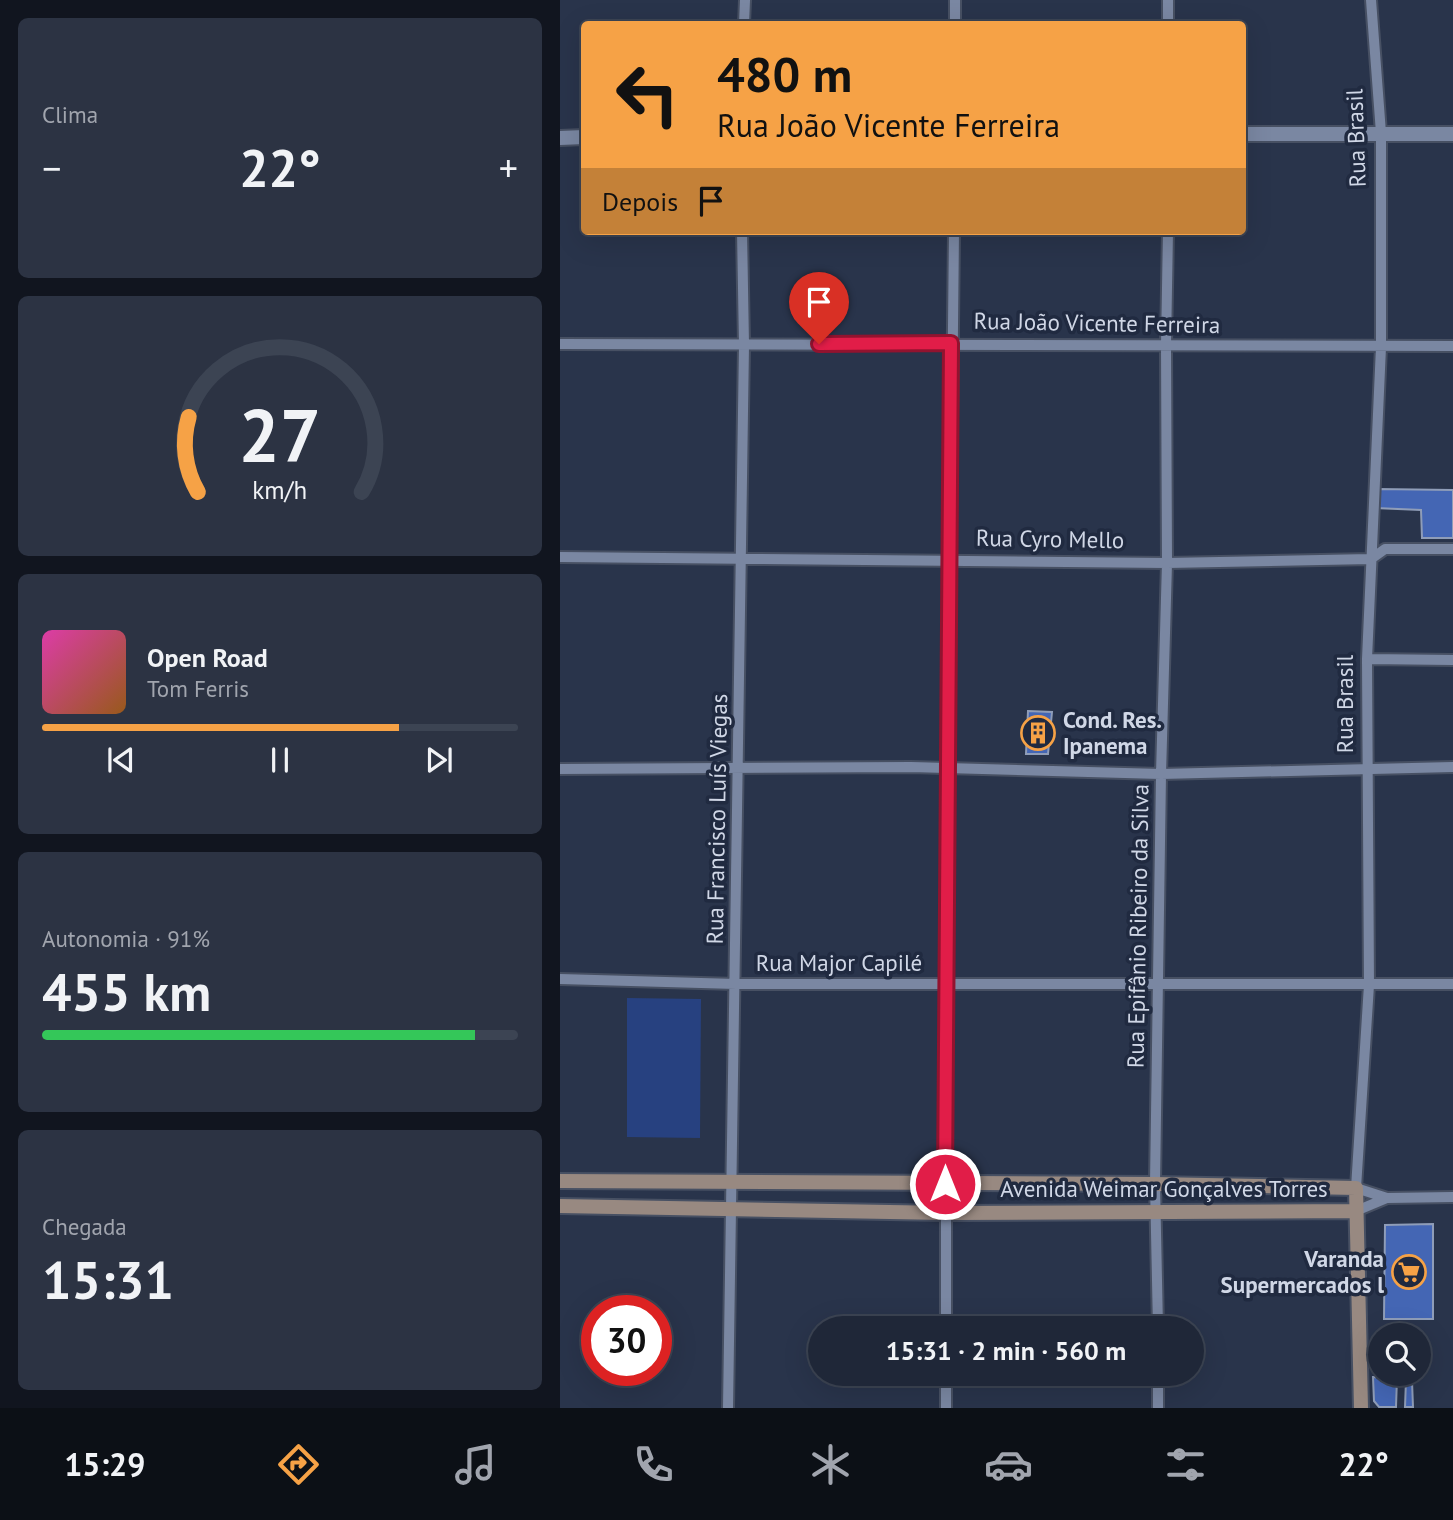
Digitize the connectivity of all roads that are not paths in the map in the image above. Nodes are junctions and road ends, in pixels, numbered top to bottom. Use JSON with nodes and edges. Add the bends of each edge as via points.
{"nodes":[{"id":1,"x":745,"y":0,"type":"edge"},
{"id":2,"x":955,"y":0,"type":"edge"},
{"id":3,"x":1168,"y":0,"type":"edge"},
{"id":4,"x":1371,"y":0,"type":"edge"},
{"id":5,"x":744,"y":21,"type":"edge"},
{"id":6,"x":955,"y":21,"type":"edge"},
{"id":7,"x":1168,"y":21,"type":"edge"},
{"id":8,"x":1381,"y":133,"type":"junction"},
{"id":9,"x":1246,"y":134,"type":"edge"},
{"id":10,"x":1453,"y":134,"type":"edge"},
{"id":11,"x":581,"y":137,"type":"edge"},
{"id":12,"x":560,"y":138,"type":"edge"},
{"id":13,"x":742,"y":235,"type":"edge"},
{"id":14,"x":954,"y":235,"type":"edge"},
{"id":15,"x":1168,"y":235,"type":"edge"},
{"id":16,"x":951,"y":343,"type":"junction"},
{"id":17,"x":560,"y":344,"type":"edge"},
{"id":18,"x":744,"y":345,"type":"junction"},
{"id":19,"x":1166,"y":345,"type":"junction"},
{"id":20,"x":1453,"y":346,"type":"edge"},
{"id":21,"x":1381,"y":347,"type":"junction"},
{"id":22,"x":1453,"y":549,"type":"edge"},
{"id":23,"x":560,"y":557,"type":"edge"},
{"id":24,"x":740,"y":559,"type":"junction"},
{"id":25,"x":951,"y":559,"type":"junction"},
{"id":26,"x":1371,"y":559,"type":"junction"},
{"id":27,"x":1167,"y":562,"type":"junction"},
{"id":28,"x":1367,"y":659,"type":"junction"},
{"id":29,"x":1453,"y":660,"type":"edge"},
{"id":30,"x":950,"y":767,"type":"junction"},
{"id":31,"x":1367,"y":767,"type":"junction"},
{"id":32,"x":1453,"y":767,"type":"edge"},
{"id":33,"x":560,"y":769,"type":"edge"},
{"id":34,"x":739,"y":769,"type":"junction"},
{"id":35,"x":1161,"y":774,"type":"junction"},
{"id":36,"x":560,"y":979,"type":"edge"},
{"id":37,"x":736,"y":984,"type":"junction"},
{"id":38,"x":1453,"y":984,"type":"edge"},
{"id":39,"x":946,"y":985,"type":"junction"},
{"id":40,"x":1369,"y":985,"type":"junction"},
{"id":41,"x":1159,"y":986,"type":"junction"},
{"id":42,"x":560,"y":1181,"type":"edge"},
{"id":43,"x":730,"y":1182,"type":"junction"},
{"id":44,"x":945,"y":1184,"type":"junction"},
{"id":45,"x":1155,"y":1184,"type":"junction"},
{"id":46,"x":1356,"y":1188,"type":"junction"},
{"id":47,"x":1453,"y":1197,"type":"edge"},
{"id":48,"x":1387,"y":1198,"type":"junction"},
{"id":49,"x":560,"y":1206,"type":"edge"},
{"id":50,"x":730,"y":1209,"type":"junction"},
{"id":51,"x":1157,"y":1210,"type":"junction"},
{"id":52,"x":1356,"y":1211,"type":"junction"},
{"id":53,"x":946,"y":1213,"type":"junction"},
{"id":54,"x":946,"y":1316,"type":"edge"},
{"id":55,"x":1158,"y":1316,"type":"edge"},
{"id":56,"x":946,"y":1386,"type":"edge"},
{"id":57,"x":1158,"y":1386,"type":"edge"},
{"id":58,"x":728,"y":1408,"type":"edge"},
{"id":59,"x":946,"y":1408,"type":"edge"},
{"id":60,"x":1158,"y":1408,"type":"edge"},
{"id":61,"x":1361,"y":1408,"type":"edge"}],
"edges":[{"from":1,"to":5,"type":"street"},
{"from":2,"to":6,"type":"street"},
{"from":3,"to":7,"type":"street"},
{"from":4,"to":8,"type":"street","name":"Rua Brasil"},
{"from":8,"to":9,"type":"street"},
{"from":8,"to":10,"type":"street"},
{"from":8,"to":21,"type":"street","name":"Rua Brasil"},
{"from":11,"to":12,"type":"street"},
{"from":13,"to":18,"type":"street","name":"Rua Francisco Luís Viegas"},
{"from":14,"to":16,"type":"street"},
{"from":15,"to":19,"type":"street","name":"Rua Epifânio Ribeiro da Silva"},
{"from":16,"to":18,"type":"street","name":"Rua João Vicente Ferreira"},
{"from":16,"to":19,"type":"street","name":"Rua João Vicente Ferreira"},
{"from":16,"to":25,"type":"street"},
{"from":17,"to":18,"type":"street","name":"Rua João Vicente Ferreira"},
{"from":18,"to":24,"type":"street","name":"Rua Francisco Luís Viegas"},
{"from":19,"to":21,"type":"street","name":"Rua João Vicente Ferreira"},
{"from":19,"to":27,"type":"street","name":"Rua Epifânio Ribeiro da Silva"},
{"from":20,"to":21,"type":"street","name":"Rua João Vicente Ferreira"},
{"from":21,"to":26,"type":"street","name":"Rua Brasil"},
{"from":22,"to":26,"type":"street","name":"Rua Cyro Mello","via":[[1385,549]]},
{"from":23,"to":24,"type":"street","name":"Rua Cyro Mello"},
{"from":24,"to":25,"type":"street","name":"Rua Cyro Mello"},
{"from":24,"to":34,"type":"street","name":"Rua Francisco Luís Viegas"},
{"from":25,"to":27,"type":"street","name":"Rua Cyro Mello"},
{"from":25,"to":30,"type":"street"},
{"from":26,"to":27,"type":"street","name":"Rua Cyro Mello"},
{"from":26,"to":28,"type":"street","name":"Rua Brasil"},
{"from":27,"to":35,"type":"street","name":"Rua Epifânio Ribeiro da Silva"},
{"from":28,"to":29,"type":"street"},
{"from":28,"to":31,"type":"street","name":"Rua Brasil"},
{"from":30,"to":34,"type":"street"},
{"from":30,"to":35,"type":"street"},
{"from":30,"to":39,"type":"street"},
{"from":31,"to":32,"type":"street"},
{"from":31,"to":35,"type":"street"},
{"from":31,"to":40,"type":"street","name":"Rua Brasil"},
{"from":33,"to":34,"type":"street"},
{"from":34,"to":37,"type":"street","name":"Rua Francisco Luís Viegas"},
{"from":35,"to":41,"type":"street","name":"Rua Epifânio Ribeiro da Silva"},
{"from":36,"to":37,"type":"street","name":"Rua Major Capilé"},
{"from":37,"to":39,"type":"street","name":"Rua Major Capilé"},
{"from":37,"to":43,"type":"street","name":"Rua Francisco Luís Viegas"},
{"from":38,"to":40,"type":"street","name":"Rua Major Capilé"},
{"from":39,"to":41,"type":"street","name":"Rua Major Capilé"},
{"from":39,"to":44,"type":"street"},
{"from":40,"to":41,"type":"street","name":"Rua Major Capilé"},
{"from":40,"to":46,"type":"street","name":"Rua Brasil"},
{"from":41,"to":45,"type":"street","name":"Rua Epifânio Ribeiro da Silva"},
{"from":42,"to":43,"type":"main road","name":"Avenida Weimar Gonçalves Torres"},
{"from":43,"to":44,"type":"main road","name":"Avenida Weimar Gonçalves Torres"},
{"from":43,"to":50,"type":"street","name":"Rua Francisco Luís Viegas"},
{"from":44,"to":45,"type":"main road","name":"Avenida Weimar Gonçalves Torres"},
{"from":44,"to":53,"type":"street"},
{"from":45,"to":46,"type":"main road","name":"Avenida Weimar Gonçalves Torres"},
{"from":45,"to":51,"type":"street","name":"Rua Epifânio Ribeiro da Silva"},
{"from":46,"to":48,"type":"street","name":"Avenida Weimar Gonçalves Torres"},
{"from":46,"to":52,"type":"main road","name":"Rua Brasil"},
{"from":47,"to":48,"type":"street","name":"Avenida Weimar Gonçalves Torres"},
{"from":48,"to":52,"type":"street","name":"Avenida Weimar Gonçalves Torres"},
{"from":49,"to":50,"type":"main road","name":"Avenida Weimar Gonçalves Torres"},
{"from":50,"to":53,"type":"main road","name":"Avenida Weimar Gonçalves Torres"},
{"from":50,"to":58,"type":"street","name":"Rua Francisco Luís Viegas"},
{"from":51,"to":52,"type":"main road","name":"Avenida Weimar Gonçalves Torres"},
{"from":51,"to":53,"type":"main road","name":"Avenida Weimar Gonçalves Torres"},
{"from":51,"to":55,"type":"street","name":"Rua Epifânio Ribeiro da Silva"},
{"from":52,"to":61,"type":"main road","name":"Rua Brasil"},
{"from":53,"to":54,"type":"street"},
{"from":56,"to":59,"type":"street"},
{"from":57,"to":60,"type":"street"}]}
